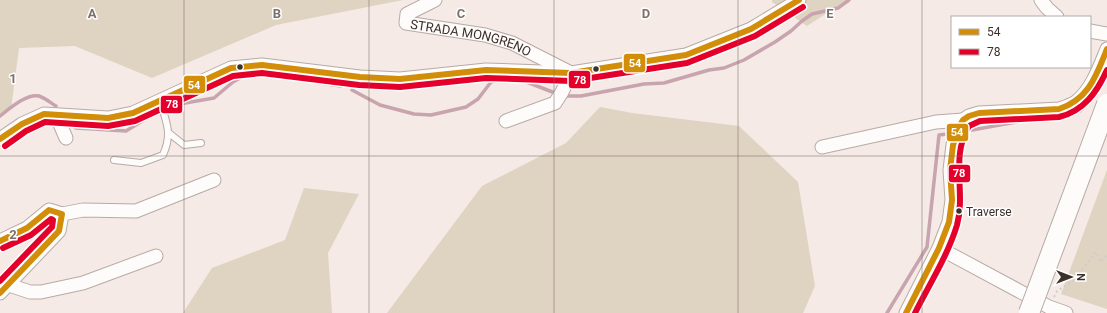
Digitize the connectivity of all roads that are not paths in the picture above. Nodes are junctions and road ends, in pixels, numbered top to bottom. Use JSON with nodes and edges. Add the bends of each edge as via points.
{"nodes":[{"id":1,"x":435,"y":0,"type":"edge"},
{"id":2,"x":799,"y":0,"type":"edge"},
{"id":3,"x":1041,"y":0,"type":"edge"},
{"id":4,"x":1056,"y":16,"type":"edge"},
{"id":5,"x":1091,"y":31,"type":"edge"},
{"id":6,"x":1107,"y":34,"type":"edge"},
{"id":7,"x":1107,"y":49,"type":"edge"},
{"id":8,"x":570,"y":73,"type":"junction"},
{"id":9,"x":160,"y":100,"type":"junction"},
{"id":10,"x":1107,"y":104,"type":"edge"},
{"id":11,"x":56,"y":115,"type":"junction"},
{"id":12,"x":506,"y":121,"type":"dead end"},
{"id":13,"x":961,"y":122,"type":"junction"},
{"id":14,"x":169,"y":133,"type":"junction"},
{"id":15,"x":66,"y":138,"type":"dead end"},
{"id":16,"x":0,"y":139,"type":"edge"},
{"id":17,"x":201,"y":143,"type":"dead end"},
{"id":18,"x":822,"y":147,"type":"dead end"},
{"id":19,"x":114,"y":160,"type":"dead end"},
{"id":20,"x":214,"y":180,"type":"dead end"},
{"id":21,"x":62,"y":214,"type":"junction"},
{"id":22,"x":0,"y":241,"type":"edge"},
{"id":23,"x":939,"y":248,"type":"junction"},
{"id":24,"x":156,"y":256,"type":"dead end"},
{"id":25,"x":4,"y":289,"type":"edge"},
{"id":26,"x":906,"y":313,"type":"edge"},
{"id":27,"x":1029,"y":313,"type":"edge"},
{"id":28,"x":1066,"y":313,"type":"edge"}],
"edges":[{"from":1,"to":8,"type":"street","name":"STRADA MONGRENO","via":[[407,14],[406,23],[485,35],[512,43]]},
{"from":2,"to":8,"type":"street","name":"STRADA MONGRENO","via":[[751,29],[686,55]]},
{"from":3,"to":4,"type":"street"},
{"from":5,"to":6,"type":"street"},
{"from":7,"to":13,"type":"street","via":[[1098,71],[1076,102],[1059,109],[979,113]]},
{"from":8,"to":9,"type":"street","name":"STRADA MONGRENO","via":[[486,70],[400,79],[360,77],[262,64],[231,68]]},
{"from":8,"to":12,"type":"street","via":[[554,103]]},
{"from":9,"to":11,"type":"street","name":"STRADA MONGRENO","via":[[133,113],[108,118]]},
{"from":9,"to":14,"type":"lane"},
{"from":10,"to":27,"type":"main road","bridge":true},
{"from":11,"to":15,"type":"street"},
{"from":11,"to":16,"type":"street","name":"STRADA MONGRENO","via":[[38,116]]},
{"from":13,"to":18,"type":"street","via":[[936,122]]},
{"from":13,"to":23,"type":"street","via":[[953,145],[949,222]]},
{"from":14,"to":17,"type":"lane","via":[[184,146]]},
{"from":14,"to":19,"type":"lane","via":[[163,155],[141,163]]},
{"from":20,"to":21,"type":"street","via":[[136,211],[83,210]]},
{"from":21,"to":22,"type":"street","via":[[48,210],[27,228]]},
{"from":21,"to":25,"type":"street","via":[[59,231]]},
{"from":23,"to":26,"type":"street"},
{"from":23,"to":28,"type":"street","via":[[1049,307]]},
{"from":24,"to":25,"type":"street","via":[[82,283],[41,292]]}]}
